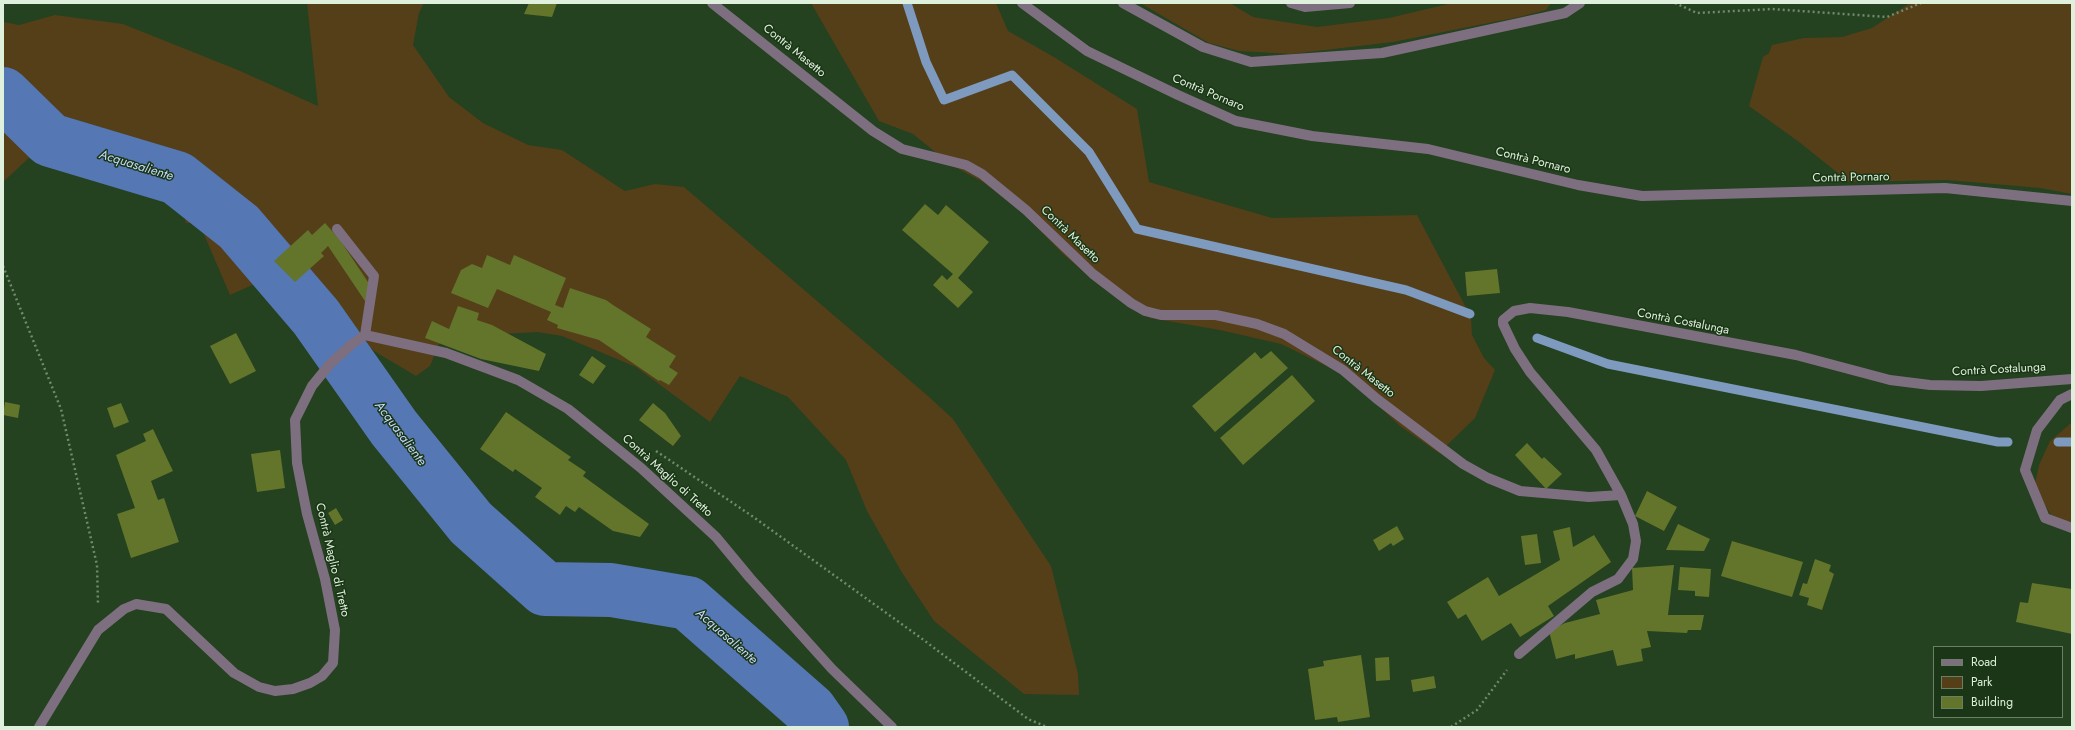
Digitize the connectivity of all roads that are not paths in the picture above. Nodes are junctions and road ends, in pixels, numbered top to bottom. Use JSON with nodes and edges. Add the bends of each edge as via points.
{"nodes":[{"id":1,"x":712,"y":3,"type":"edge"},
{"id":2,"x":1022,"y":3,"type":"edge"},
{"id":3,"x":1123,"y":3,"type":"edge"},
{"id":4,"x":1291,"y":3,"type":"edge"},
{"id":5,"x":1350,"y":3,"type":"edge"},
{"id":6,"x":1580,"y":3,"type":"edge"},
{"id":7,"x":2072,"y":201,"type":"edge"},
{"id":8,"x":337,"y":229,"type":"dead end"},
{"id":9,"x":366,"y":335,"type":"junction"},
{"id":10,"x":2072,"y":379,"type":"edge"},
{"id":11,"x":2072,"y":394,"type":"edge"},
{"id":12,"x":1621,"y":495,"type":"junction"},
{"id":13,"x":2072,"y":528,"type":"edge"},
{"id":14,"x":1519,"y":654,"type":"road end"},
{"id":15,"x":40,"y":727,"type":"edge"},
{"id":16,"x":892,"y":727,"type":"edge"}],
"edges":[{"from":1,"to":12,"type":"street","name":"Contrà Masetto","via":[[873,131],[902,149],[966,165],[982,174],[1026,210],[1093,274],[1145,311],[1161,315],[1216,315],[1243,320],[1284,334],[1343,370],[1429,440],[1463,464],[1520,491],[1589,497]]},
{"from":2,"to":7,"type":"street","name":"Contrà Pornaro","via":[[1087,50],[1178,95],[1236,121],[1312,136],[1428,149],[1578,185],[1642,196],[1945,188]]},
{"from":3,"to":6,"type":"street","via":[[1202,47],[1251,62],[1382,53],[1565,13]]},
{"from":4,"to":5,"type":"street","via":[[1305,7]]},
{"from":8,"to":9,"type":"street","via":[[374,276]]},
{"from":9,"to":15,"type":"street","name":"Contrà Maglio di Tretto","via":[[330,364],[312,386],[296,420],[297,463],[307,514],[326,579],[335,630],[333,663],[322,676],[293,689],[276,691],[259,687],[234,673],[166,609],[136,604],[124,609],[98,630]]},
{"from":9,"to":16,"type":"street","name":"Contrà Maglio di Tretto","via":[[446,353],[518,380],[568,409],[642,468],[716,537],[832,668]]},
{"from":10,"to":12,"type":"street","name":"Contrà Costalunga","via":[[1981,386],[1930,385],[1890,380],[1796,356],[1568,312],[1530,308],[1508,314],[1503,324],[1515,349],[1530,372],[1596,450]]},
{"from":11,"to":13,"type":"street","via":[[2060,400],[2037,430],[2024,470],[2045,518]]},
{"from":12,"to":14,"type":"street","name":"Contrà Costalunga","via":[[1635,534],[1633,560],[1628,568],[1618,579],[1592,592]]}]}
